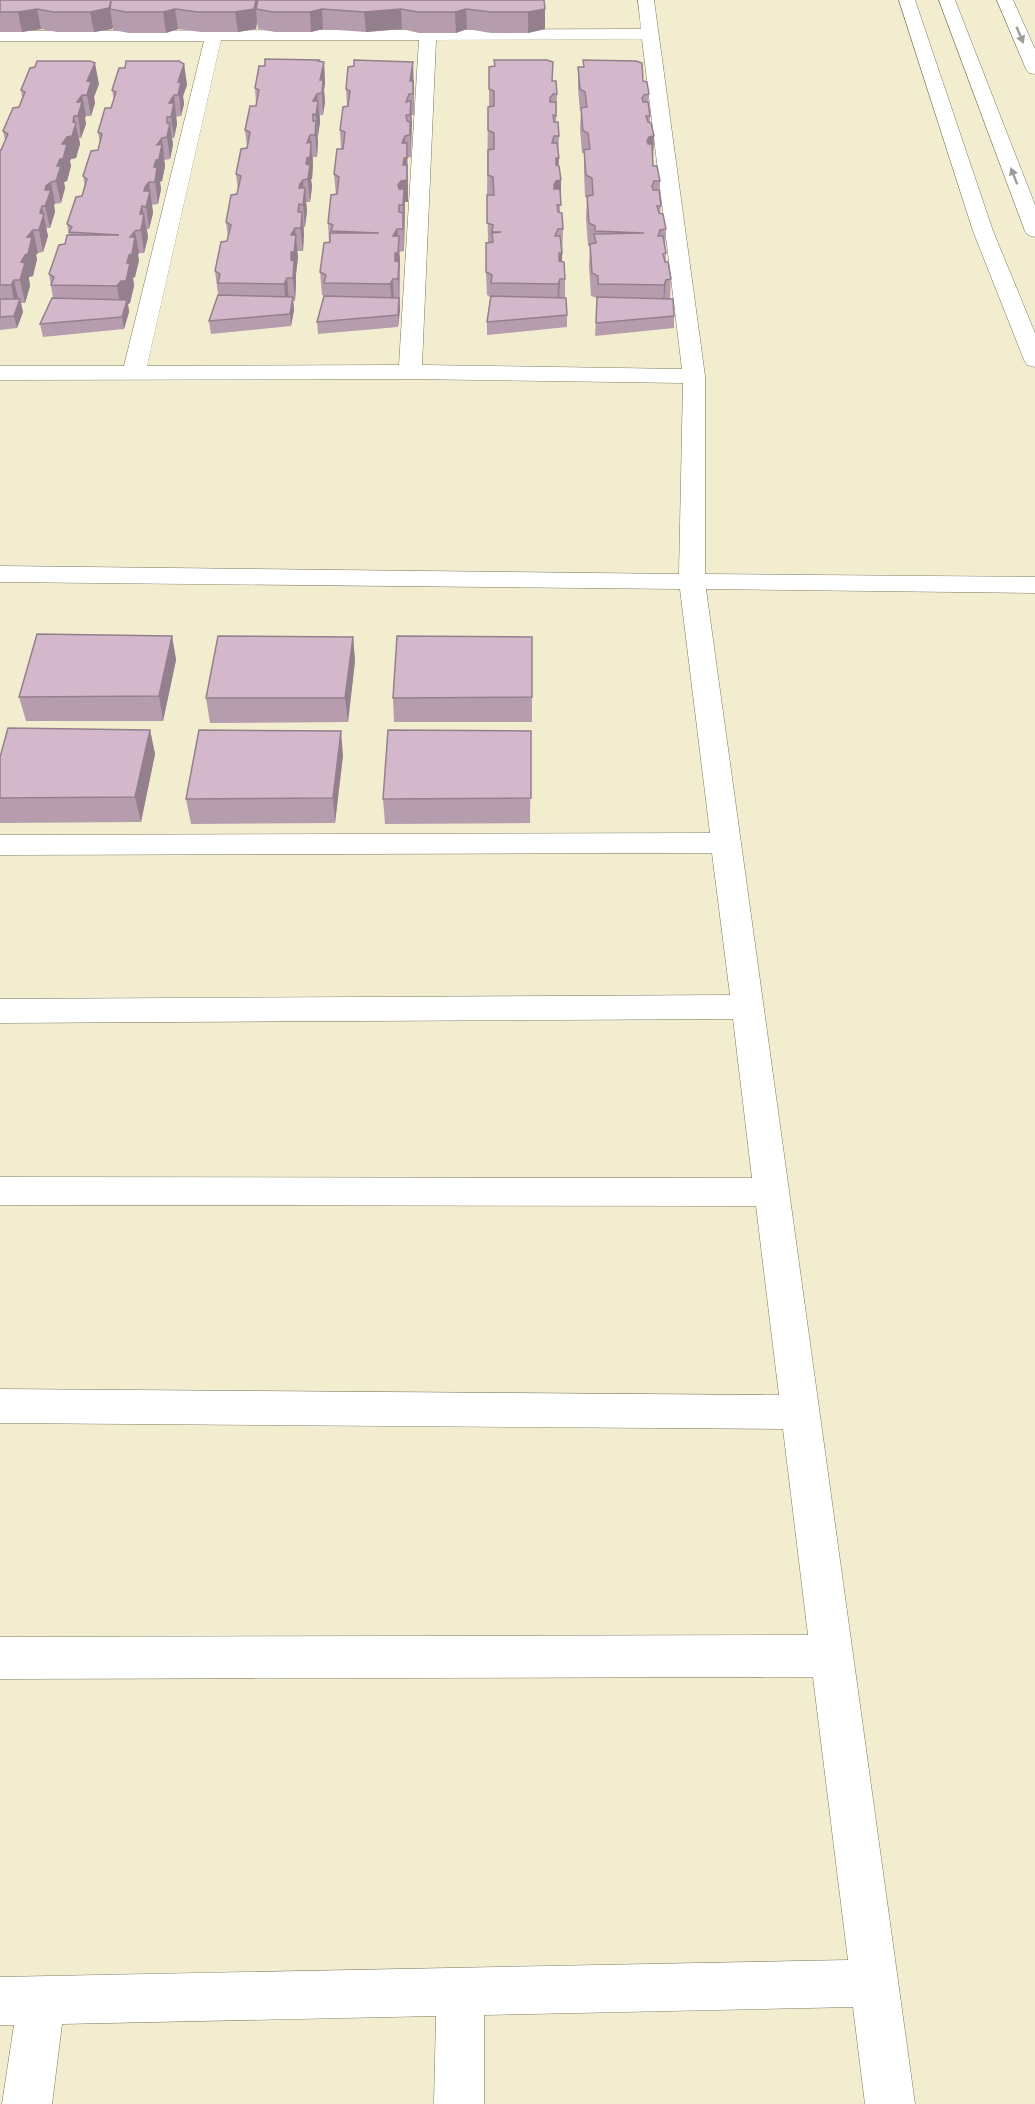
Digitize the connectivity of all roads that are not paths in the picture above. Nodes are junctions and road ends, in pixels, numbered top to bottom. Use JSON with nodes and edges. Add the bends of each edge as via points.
{"nodes":[{"id":1,"x":646,"y":0,"type":"edge"},
{"id":2,"x":907,"y":0,"type":"edge"},
{"id":3,"x":947,"y":0,"type":"edge"},
{"id":4,"x":1005,"y":0,"type":"edge"},
{"id":5,"x":650,"y":34,"type":"junction"},
{"id":6,"x":214,"y":35,"type":"junction"},
{"id":7,"x":428,"y":35,"type":"junction"},
{"id":8,"x":0,"y":36,"type":"edge"},
{"id":9,"x":1035,"y":69,"type":"edge"},
{"id":10,"x":1035,"y":231,"type":"edge"},
{"id":11,"x":1035,"y":360,"type":"edge"},
{"id":12,"x":410,"y":372,"type":"junction"},
{"id":13,"x":0,"y":373,"type":"edge"},
{"id":14,"x":134,"y":373,"type":"junction"},
{"id":15,"x":694,"y":376,"type":"junction"},
{"id":16,"x":0,"y":574,"type":"edge"},
{"id":17,"x":692,"y":581,"type":"junction"},
{"id":18,"x":1035,"y":585,"type":"edge"},
{"id":19,"x":726,"y":843,"type":"junction"},
{"id":20,"x":0,"y":845,"type":"edge"},
{"id":21,"x":748,"y":1007,"type":"junction"},
{"id":22,"x":0,"y":1011,"type":"edge"},
{"id":23,"x":0,"y":1191,"type":"edge"},
{"id":24,"x":772,"y":1192,"type":"junction"},
{"id":25,"x":0,"y":1406,"type":"edge"},
{"id":26,"x":801,"y":1412,"type":"junction"},
{"id":27,"x":833,"y":1656,"type":"junction"},
{"id":28,"x":0,"y":1658,"type":"edge"},
{"id":29,"x":876,"y":1983,"type":"junction"},
{"id":30,"x":460,"y":1991,"type":"junction"},
{"id":31,"x":20,"y":2001,"type":"edge"},
{"id":32,"x":27,"y":2104,"type":"edge"},
{"id":33,"x":459,"y":2104,"type":"edge"},
{"id":34,"x":890,"y":2104,"type":"edge"}],
"edges":[{"from":1,"to":5,"type":"street"},
{"from":2,"to":11,"type":"street","via":[[983,231]]},
{"from":10,"to":3,"type":"street","one_way":true},
{"from":4,"to":9,"type":"street","one_way":true},
{"from":5,"to":7,"type":"street"},
{"from":5,"to":15,"type":"street"},
{"from":6,"to":7,"type":"street"},
{"from":6,"to":8,"type":"street"},
{"from":6,"to":14,"type":"street"},
{"from":7,"to":12,"type":"street"},
{"from":12,"to":14,"type":"street"},
{"from":12,"to":15,"type":"street"},
{"from":13,"to":14,"type":"street"},
{"from":15,"to":17,"type":"street"},
{"from":16,"to":17,"type":"street"},
{"from":17,"to":18,"type":"street"},
{"from":17,"to":19,"type":"street"},
{"from":19,"to":20,"type":"street"},
{"from":19,"to":21,"type":"street"},
{"from":21,"to":22,"type":"street"},
{"from":21,"to":24,"type":"street"},
{"from":23,"to":24,"type":"street"},
{"from":24,"to":26,"type":"street"},
{"from":25,"to":26,"type":"street"},
{"from":26,"to":27,"type":"street"},
{"from":27,"to":28,"type":"street"},
{"from":27,"to":29,"type":"street"},
{"from":29,"to":30,"type":"street"},
{"from":29,"to":34,"type":"street"},
{"from":30,"to":31,"type":"street"},
{"from":30,"to":33,"type":"street"},
{"from":31,"to":32,"type":"street"}]}
